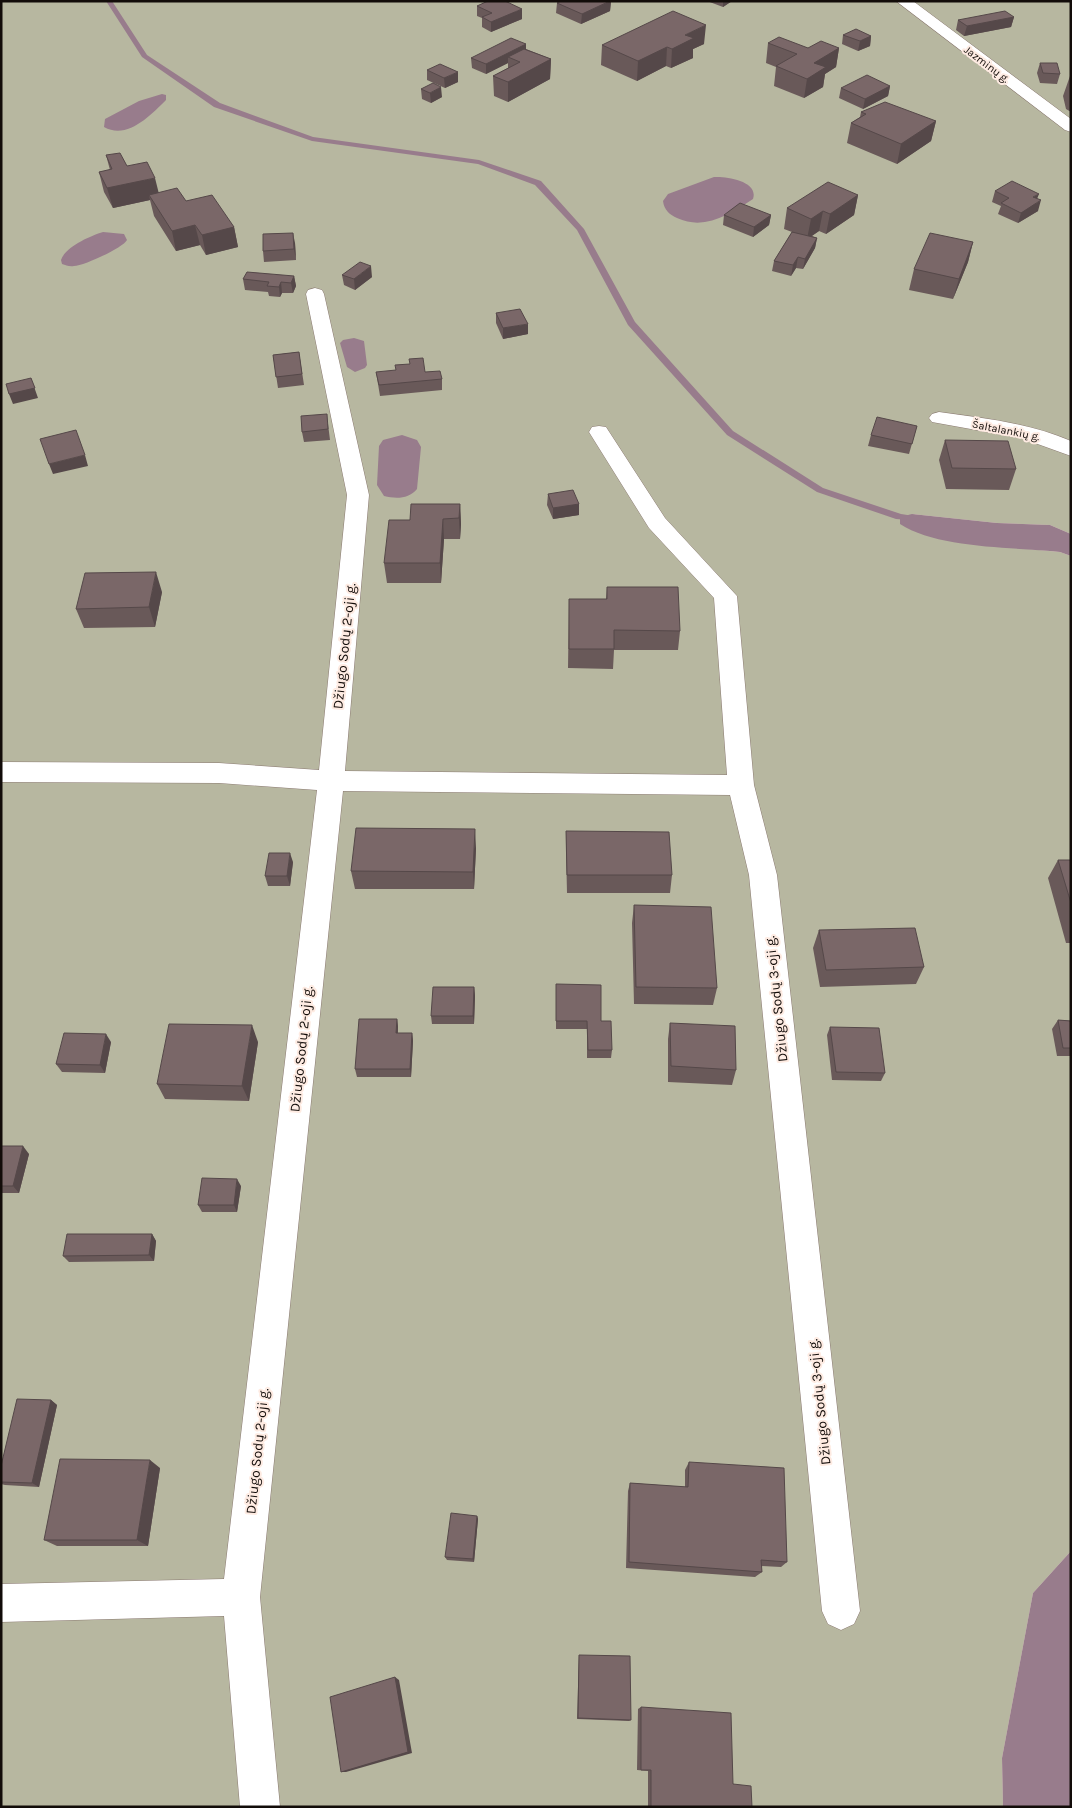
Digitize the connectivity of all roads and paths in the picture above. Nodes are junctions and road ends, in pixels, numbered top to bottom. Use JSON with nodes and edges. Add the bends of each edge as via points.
{"nodes":[{"id":1,"x":903,"y":1,"type":"edge"},
{"id":2,"x":1071,"y":127,"type":"edge"},
{"id":3,"x":315,"y":294,"type":"dead end"},
{"id":4,"x":939,"y":418,"type":"dead end"},
{"id":5,"x":599,"y":432,"type":"dead end"},
{"id":6,"x":1071,"y":449,"type":"edge"},
{"id":7,"x":1,"y":772,"type":"edge"},
{"id":8,"x":330,"y":781,"type":"junction"},
{"id":9,"x":741,"y":784,"type":"junction"},
{"id":10,"x":242,"y":1597,"type":"junction"},
{"id":11,"x":1,"y":1603,"type":"edge"},
{"id":12,"x":841,"y":1611,"type":"dead end"},
{"id":13,"x":260,"y":1807,"type":"edge"}],
"edges":[{"from":1,"to":2,"type":"street","name":"Jazminų g."},
{"from":3,"to":8,"type":"street","name":"Džiugo Sodų 2-oji g.","via":[[358,495]]},
{"from":4,"to":6,"type":"street","name":"Šaltalankių g.","via":[[1008,428],[1050,439]]},
{"from":5,"to":9,"type":"street","name":"Džiugo Sodų 3-oji g.","via":[[657,522],[725,596]]},
{"from":7,"to":8,"type":"street","via":[[219,773]]},
{"from":8,"to":9,"type":"street"},
{"from":8,"to":10,"type":"street","name":"Džiugo Sodų 2-oji g."},
{"from":9,"to":12,"type":"street","name":"Džiugo Sodų 3-oji g.","via":[[763,875]]},
{"from":10,"to":11,"type":"street"},
{"from":10,"to":13,"type":"street","name":"Džiugo Sodų 2-oji g."}]}
